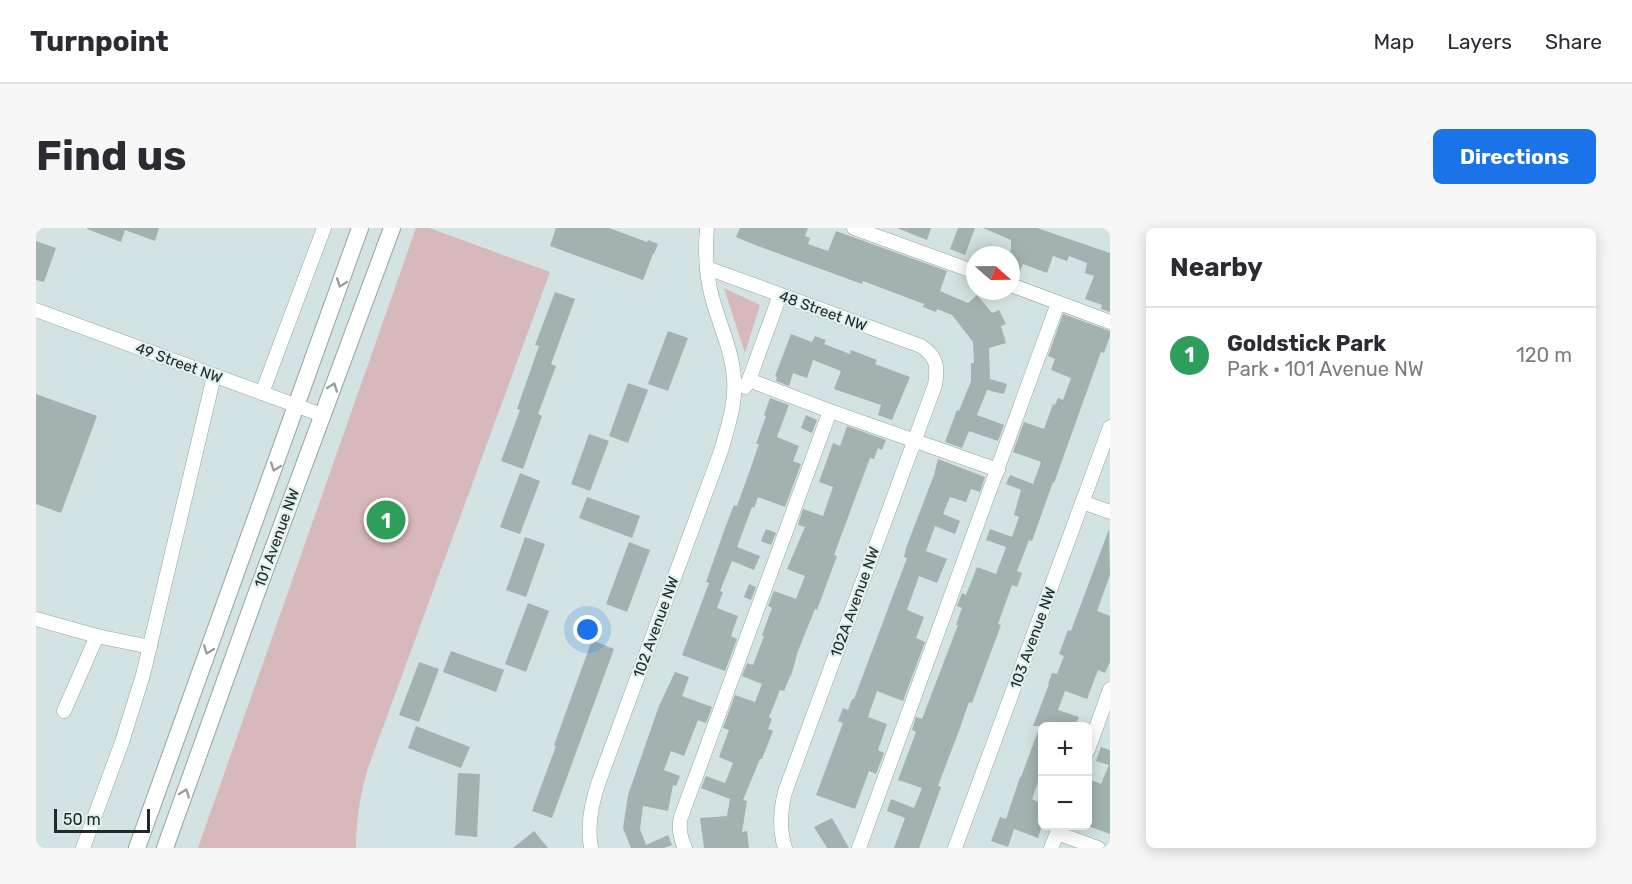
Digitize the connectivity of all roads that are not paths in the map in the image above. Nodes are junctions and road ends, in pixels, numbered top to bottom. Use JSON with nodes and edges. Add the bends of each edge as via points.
{"nodes":[{"id":1,"x":324,"y":228,"type":"edge"},
{"id":2,"x":360,"y":228,"type":"edge"},
{"id":3,"x":392,"y":228,"type":"edge"},
{"id":4,"x":707,"y":228,"type":"edge"},
{"id":5,"x":854,"y":228,"type":"edge"},
{"id":6,"x":707,"y":268,"type":"junction"},
{"id":7,"x":966,"y":269,"type":"edge"},
{"id":8,"x":1020,"y":288,"type":"edge"},
{"id":9,"x":780,"y":295,"type":"junction"},
{"id":10,"x":1058,"y":303,"type":"junction"},
{"id":11,"x":36,"y":310,"type":"edge"},
{"id":12,"x":1110,"y":321,"type":"edge"},
{"id":13,"x":935,"y":360,"type":"joint"},
{"id":14,"x":214,"y":376,"type":"junction"},
{"id":15,"x":749,"y":380,"type":"junction"},
{"id":16,"x":262,"y":393,"type":"junction"},
{"id":17,"x":297,"y":406,"type":"junction"},
{"id":18,"x":733,"y":407,"type":"junction"},
{"id":19,"x":830,"y":411,"type":"junction"},
{"id":20,"x":322,"y":415,"type":"junction"},
{"id":21,"x":1110,"y":428,"type":"edge"},
{"id":22,"x":914,"y":440,"type":"junction"},
{"id":23,"x":998,"y":470,"type":"junction"},
{"id":24,"x":1082,"y":502,"type":"junction"},
{"id":25,"x":1110,"y":512,"type":"edge"},
{"id":26,"x":36,"y":619,"type":"edge"},
{"id":27,"x":97,"y":636,"type":"junction"},
{"id":28,"x":150,"y":647,"type":"junction"},
{"id":29,"x":1110,"y":689,"type":"edge"},
{"id":30,"x":64,"y":711,"type":"dead end"},
{"id":31,"x":1092,"y":739,"type":"edge"},
{"id":32,"x":1058,"y":830,"type":"edge"},
{"id":33,"x":1060,"y":830,"type":"edge"},
{"id":34,"x":785,"y":847,"type":"edge"},
{"id":35,"x":83,"y":848,"type":"edge"},
{"id":36,"x":137,"y":848,"type":"edge"},
{"id":37,"x":165,"y":848,"type":"edge"},
{"id":38,"x":591,"y":848,"type":"edge"},
{"id":39,"x":685,"y":848,"type":"edge"},
{"id":40,"x":859,"y":848,"type":"edge"},
{"id":41,"x":955,"y":848,"type":"edge"},
{"id":42,"x":1052,"y":848,"type":"edge"},
{"id":43,"x":1098,"y":848,"type":"edge"}],
"edges":[{"from":1,"to":16,"type":"street"},
{"from":2,"to":17,"type":"main road","name":"101 Avenue NW","one_way":true},
{"from":20,"to":3,"type":"main road","name":"101 Avenue NW","one_way":true},
{"from":4,"to":6,"type":"street","name":"102 Avenue NW"},
{"from":5,"to":7,"type":"street"},
{"from":6,"to":9,"type":"street","name":"48 Street NW"},
{"from":6,"to":18,"type":"street","name":"102 Avenue NW","via":[[732,362]]},
{"from":8,"to":10,"type":"street"},
{"from":9,"to":13,"type":"street","name":"48 Street NW","via":[[921,346]]},
{"from":9,"to":15,"type":"street","name":"102 Avenue NW"},
{"from":10,"to":12,"type":"street"},
{"from":10,"to":23,"type":"street"},
{"from":11,"to":14,"type":"street","name":"49 Street NW"},
{"from":13,"to":22,"type":"street","name":"102A Avenue NW","via":[[934,385]]},
{"from":14,"to":16,"type":"street","name":"49 Street NW"},
{"from":14,"to":28,"type":"street"},
{"from":15,"to":18,"type":"street","name":"102 Avenue NW"},
{"from":15,"to":19,"type":"street"},
{"from":16,"to":17,"type":"street","name":"49 Street NW"},
{"from":17,"to":20,"type":"street","name":"49 Street NW"},
{"from":17,"to":36,"type":"main road","name":"101 Avenue NW","one_way":true},
{"from":18,"to":38,"type":"street","name":"102 Avenue NW","via":[[721,451],[598,784],[591,809]]},
{"from":19,"to":22,"type":"street"},
{"from":19,"to":39,"type":"street","via":[[681,816],[680,836]]},
{"from":37,"to":20,"type":"main road","name":"101 Avenue NW","one_way":true},
{"from":21,"to":24,"type":"street","name":"103 Avenue NW"},
{"from":22,"to":23,"type":"street"},
{"from":22,"to":34,"type":"street","name":"102A Avenue NW","via":[[785,792],[780,820]]},
{"from":23,"to":40,"type":"street"},
{"from":24,"to":25,"type":"street"},
{"from":24,"to":41,"type":"street","name":"103 Avenue NW"},
{"from":26,"to":27,"type":"street"},
{"from":27,"to":28,"type":"street"},
{"from":27,"to":30,"type":"street"},
{"from":28,"to":35,"type":"street","via":[[134,707]]},
{"from":29,"to":31,"type":"street"},
{"from":32,"to":42,"type":"street"},
{"from":33,"to":43,"type":"street"}]}
